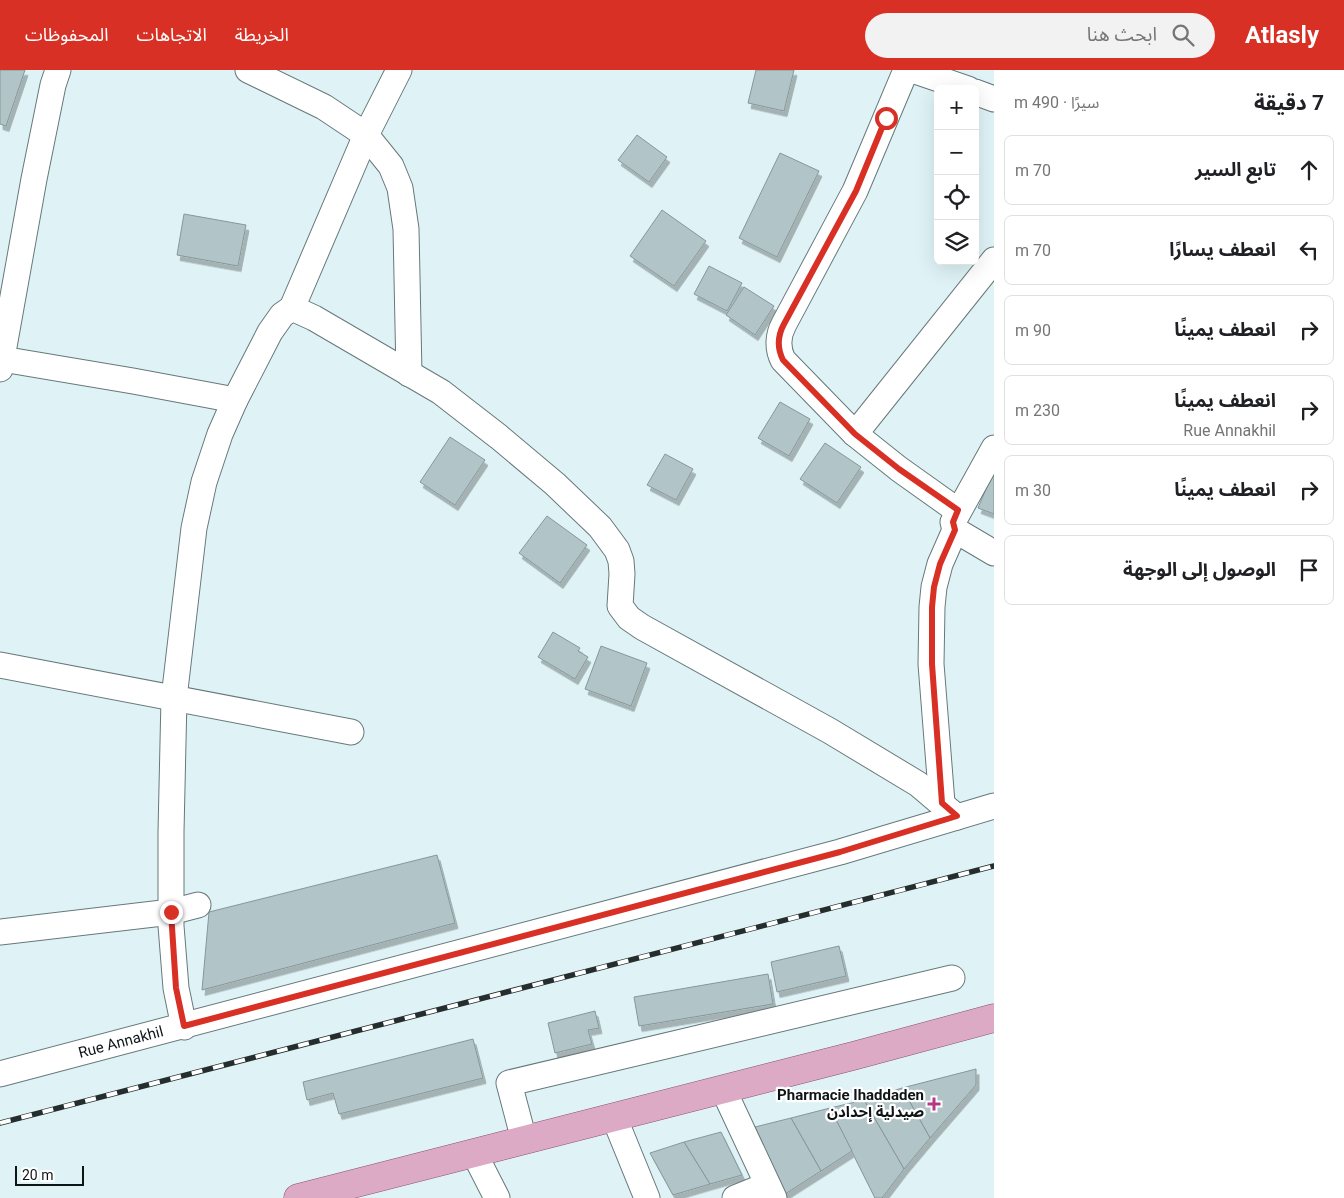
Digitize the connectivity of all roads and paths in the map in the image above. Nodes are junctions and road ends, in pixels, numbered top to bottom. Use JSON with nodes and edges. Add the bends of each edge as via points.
{"nodes":[{"id":1,"x":58,"y":70,"type":"edge"},
{"id":2,"x":248,"y":70,"type":"edge"},
{"id":3,"x":399,"y":70,"type":"edge"},
{"id":4,"x":906,"y":70,"type":"edge"},
{"id":5,"x":912,"y":70,"type":"edge"},
{"id":6,"x":956,"y":85,"type":"edge"},
{"id":7,"x":979,"y":93,"type":"edge"},
{"id":8,"x":994,"y":99,"type":"edge"},
{"id":9,"x":366,"y":135,"type":"junction"},
{"id":10,"x":994,"y":260,"type":"edge"},
{"id":11,"x":303,"y":313,"type":"junction"},
{"id":12,"x":1,"y":364,"type":"edge"},
{"id":13,"x":409,"y":374,"type":"junction"},
{"id":14,"x":235,"y":400,"type":"junction"},
{"id":15,"x":855,"y":434,"type":"junction"},
{"id":16,"x":994,"y":448,"type":"edge"},
{"id":17,"x":957,"y":520,"type":"junction"},
{"id":18,"x":994,"y":553,"type":"edge"},
{"id":19,"x":0,"y":665,"type":"edge"},
{"id":20,"x":174,"y":698,"type":"junction"},
{"id":21,"x":351,"y":732,"type":"dead end"},
{"id":22,"x":994,"y":806,"type":"edge"},
{"id":23,"x":949,"y":810,"type":"junction"},
{"id":24,"x":198,"y":905,"type":"dead end"},
{"id":25,"x":171,"y":912,"type":"junction"},
{"id":26,"x":0,"y":932,"type":"edge"},
{"id":27,"x":952,"y":978,"type":"dead end"},
{"id":28,"x":994,"y":1018,"type":"edge"},
{"id":29,"x":184,"y":1026,"type":"junction"},
{"id":30,"x":0,"y":1074,"type":"edge"},
{"id":31,"x":723,"y":1089,"type":"junction"},
{"id":32,"x":614,"y":1117,"type":"junction"},
{"id":33,"x":524,"y":1140,"type":"junction"},
{"id":34,"x":474,"y":1153,"type":"junction"},
{"id":35,"x":771,"y":1192,"type":"edge"},
{"id":36,"x":298,"y":1198,"type":"edge"},
{"id":37,"x":497,"y":1198,"type":"edge"},
{"id":38,"x":647,"y":1198,"type":"edge"},
{"id":39,"x":735,"y":1198,"type":"edge"}],
"edges":[{"from":1,"to":12,"type":"street","via":[[34,179]]},
{"from":2,"to":9,"type":"street","via":[[324,107]]},
{"from":3,"to":9,"type":"street"},
{"from":4,"to":15,"type":"street","via":[[856,191],[780,331],[779,346],[783,360]]},
{"from":5,"to":6,"type":"street"},
{"from":7,"to":8,"type":"street"},
{"from":9,"to":11,"type":"street"},
{"from":9,"to":13,"type":"street","via":[[390,166],[400,188],[406,229]]},
{"from":10,"to":15,"type":"street"},
{"from":11,"to":13,"type":"street"},
{"from":11,"to":14,"type":"street","via":[[282,315]]},
{"from":12,"to":14,"type":"street","via":[[133,381]]},
{"from":13,"to":23,"type":"street","via":[[441,392],[498,437],[600,527],[621,561],[620,606],[629,618],[830,731],[918,784]]},
{"from":14,"to":20,"type":"street","via":[[204,482],[194,528]]},
{"from":15,"to":17,"type":"street"},
{"from":16,"to":17,"type":"street"},
{"from":17,"to":18,"type":"street"},
{"from":17,"to":23,"type":"street","via":[[940,564],[932,607],[932,664]]},
{"from":19,"to":20,"type":"street"},
{"from":20,"to":21,"type":"street"},
{"from":20,"to":25,"type":"street"},
{"from":22,"to":23,"type":"street","name":"Rue Annakhil"},
{"from":23,"to":29,"type":"street","name":"Rue Annakhil","via":[[840,852]]},
{"from":24,"to":25,"type":"street"},
{"from":25,"to":26,"type":"street"},
{"from":25,"to":29,"type":"street","via":[[176,988]]},
{"from":27,"to":33,"type":"street","via":[[509,1083]]},
{"from":28,"to":31,"type":"main road"},
{"from":29,"to":30,"type":"street","name":"Rue Annakhil"},
{"from":31,"to":32,"type":"main road"},
{"from":31,"to":35,"type":"street"},
{"from":32,"to":33,"type":"main road"},
{"from":32,"to":38,"type":"street"},
{"from":33,"to":34,"type":"main road"},
{"from":34,"to":36,"type":"main road"},
{"from":34,"to":37,"type":"street"},
{"from":35,"to":39,"type":"street"}]}
